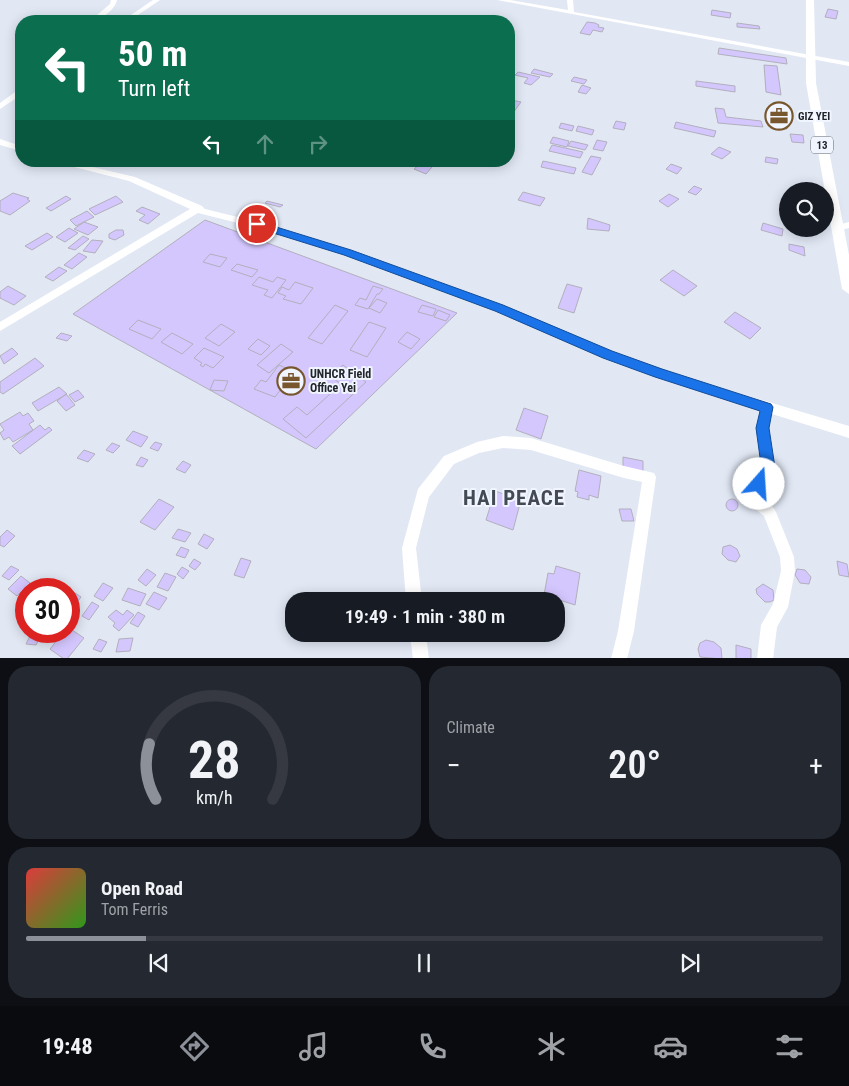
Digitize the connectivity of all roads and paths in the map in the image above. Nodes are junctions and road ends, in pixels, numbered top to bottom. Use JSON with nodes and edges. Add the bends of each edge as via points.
{"nodes":[{"id":1,"x":114,"y":0,"type":"edge"},
{"id":2,"x":156,"y":0,"type":"edge"},
{"id":3,"x":500,"y":0,"type":"edge"},
{"id":4,"x":570,"y":0,"type":"edge"},
{"id":5,"x":810,"y":0,"type":"edge"},
{"id":6,"x":571,"y":12,"type":"junction"},
{"id":7,"x":101,"y":15,"type":"edge"},
{"id":8,"x":134,"y":15,"type":"edge"},
{"id":9,"x":809,"y":57,"type":"junction"},
{"id":10,"x":849,"y":64,"type":"edge"},
{"id":11,"x":15,"y":96,"type":"edge"},
{"id":12,"x":0,"y":106,"type":"edge"},
{"id":13,"x":0,"y":142,"type":"edge"},
{"id":14,"x":15,"y":148,"type":"edge"},
{"id":15,"x":79,"y":167,"type":"edge"},
{"id":16,"x":199,"y":208,"type":"junction"},
{"id":17,"x":849,"y":225,"type":"edge"},
{"id":18,"x":838,"y":228,"type":"junction"},
{"id":19,"x":849,"y":289,"type":"edge"},
{"id":20,"x":0,"y":327,"type":"edge"},
{"id":21,"x":767,"y":407,"type":"junction"},
{"id":22,"x":849,"y":432,"type":"edge"},
{"id":23,"x":413,"y":592,"type":"edge"},
{"id":24,"x":419,"y":642,"type":"edge"},
{"id":25,"x":420,"y":658,"type":"edge"},
{"id":26,"x":620,"y":658,"type":"edge"},
{"id":27,"x":765,"y":658,"type":"edge"}],
"edges":[{"from":1,"to":7,"type":"street","via":[[113,6]]},
{"from":2,"to":8,"type":"street"},
{"from":3,"to":6,"type":"street"},
{"from":4,"to":6,"type":"street"},
{"from":5,"to":9,"type":"main road","number":"13"},
{"from":6,"to":9,"type":"street"},
{"from":9,"to":10,"type":"street"},
{"from":9,"to":18,"type":"main road","number":"13"},
{"from":11,"to":12,"type":"street"},
{"from":13,"to":14,"type":"street"},
{"from":15,"to":16,"type":"street","via":[[132,180]]},
{"from":16,"to":20,"type":"street"},
{"from":16,"to":21,"type":"street","via":[[347,252],[499,308],[633,364]]},
{"from":17,"to":18,"type":"street"},
{"from":18,"to":19,"type":"main road","number":"13"},
{"from":21,"to":22,"type":"street"},
{"from":21,"to":27,"type":"street","via":[[763,428],[769,474],[756,492],[787,557],[788,571],[780,607],[770,624]]},
{"from":23,"to":26,"type":"street","via":[[409,548],[423,494],[449,460],[477,448],[504,442],[531,444],[649,477]]},
{"from":24,"to":25,"type":"street"}]}
